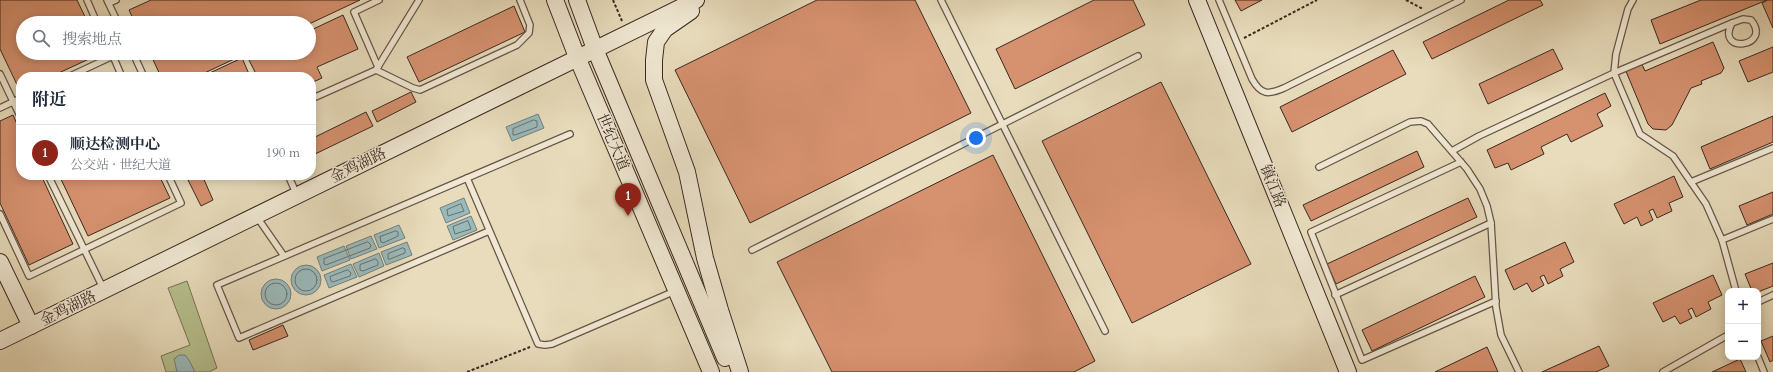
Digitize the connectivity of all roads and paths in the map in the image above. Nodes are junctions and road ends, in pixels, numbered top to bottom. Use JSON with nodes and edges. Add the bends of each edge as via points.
{"nodes":[{"id":1,"x":87,"y":0,"type":"edge"},
{"id":2,"x":116,"y":0,"type":"edge"},
{"id":3,"x":379,"y":0,"type":"edge"},
{"id":4,"x":419,"y":0,"type":"edge"},
{"id":5,"x":520,"y":0,"type":"edge"},
{"id":6,"x":555,"y":0,"type":"edge"},
{"id":7,"x":577,"y":0,"type":"edge"},
{"id":8,"x":613,"y":0,"type":"edge"},
{"id":9,"x":696,"y":0,"type":"edge"},
{"id":10,"x":706,"y":0,"type":"edge"},
{"id":11,"x":941,"y":0,"type":"edge"},
{"id":12,"x":1197,"y":0,"type":"edge"},
{"id":13,"x":1219,"y":0,"type":"edge"},
{"id":14,"x":1317,"y":0,"type":"edge"},
{"id":15,"x":1406,"y":0,"type":"edge"},
{"id":16,"x":1461,"y":0,"type":"edge"},
{"id":17,"x":1634,"y":0,"type":"edge"},
{"id":18,"x":108,"y":2,"type":"edge"},
{"id":19,"x":1432,"y":14,"type":"junction"},
{"id":20,"x":94,"y":16,"type":"edge"},
{"id":21,"x":115,"y":16,"type":"edge"},
{"id":22,"x":1732,"y":23,"type":"junction"},
{"id":23,"x":627,"y":34,"type":"junction"},
{"id":24,"x":1236,"y":42,"type":"junction"},
{"id":25,"x":596,"y":49,"type":"junction"},
{"id":26,"x":1138,"y":56,"type":"dead end"},
{"id":27,"x":577,"y":57,"type":"junction"},
{"id":28,"x":102,"y":60,"type":"edge"},
{"id":29,"x":114,"y":60,"type":"edge"},
{"id":30,"x":136,"y":60,"type":"edge"},
{"id":31,"x":377,"y":68,"type":"junction"},
{"id":32,"x":78,"y":72,"type":"edge"},
{"id":33,"x":120,"y":72,"type":"edge"},
{"id":34,"x":142,"y":72,"type":"edge"},
{"id":35,"x":1614,"y":73,"type":"junction"},
{"id":36,"x":0,"y":74,"type":"edge"},
{"id":37,"x":316,"y":97,"type":"edge"},
{"id":38,"x":16,"y":100,"type":"edge"},
{"id":39,"x":13,"y":102,"type":"junction"},
{"id":40,"x":0,"y":108,"type":"edge"},
{"id":41,"x":16,"y":108,"type":"edge"},
{"id":42,"x":1002,"y":124,"type":"junction"},
{"id":43,"x":570,"y":134,"type":"dead end"},
{"id":44,"x":1773,"y":148,"type":"edge"},
{"id":45,"x":1452,"y":151,"type":"junction"},
{"id":46,"x":1461,"y":162,"type":"junction"},
{"id":47,"x":1319,"y":166,"type":"dead end"},
{"id":48,"x":467,"y":178,"type":"junction"},
{"id":49,"x":50,"y":180,"type":"edge"},
{"id":50,"x":170,"y":180,"type":"edge"},
{"id":51,"x":290,"y":180,"type":"edge"},
{"id":52,"x":1691,"y":182,"type":"junction"},
{"id":53,"x":298,"y":195,"type":"junction"},
{"id":54,"x":0,"y":214,"type":"edge"},
{"id":55,"x":256,"y":215,"type":"junction"},
{"id":56,"x":1773,"y":219,"type":"edge"},
{"id":57,"x":1491,"y":223,"type":"junction"},
{"id":58,"x":489,"y":231,"type":"junction"},
{"id":59,"x":1722,"y":240,"type":"junction"},
{"id":60,"x":84,"y":250,"type":"junction"},
{"id":61,"x":752,"y":250,"type":"dead end"},
{"id":62,"x":284,"y":256,"type":"junction"},
{"id":63,"x":0,"y":262,"type":"edge"},
{"id":64,"x":1735,"y":288,"type":"edge"},
{"id":65,"x":104,"y":290,"type":"junction"},
{"id":66,"x":676,"y":291,"type":"junction"},
{"id":67,"x":1336,"y":295,"type":"junction"},
{"id":68,"x":1773,"y":295,"type":"edge"},
{"id":69,"x":1496,"y":301,"type":"junction"},
{"id":70,"x":1761,"y":301,"type":"edge"},
{"id":71,"x":31,"y":326,"type":"junction"},
{"id":72,"x":1105,"y":331,"type":"dead end"},
{"id":73,"x":1725,"y":337,"type":"edge"},
{"id":74,"x":0,"y":341,"type":"edge"},
{"id":75,"x":538,"y":344,"type":"junction"},
{"id":76,"x":1759,"y":360,"type":"edge"},
{"id":77,"x":467,"y":372,"type":"edge"},
{"id":78,"x":711,"y":372,"type":"edge"},
{"id":79,"x":731,"y":372,"type":"edge"},
{"id":80,"x":740,"y":372,"type":"edge"},
{"id":81,"x":1348,"y":372,"type":"edge"},
{"id":82,"x":1519,"y":372,"type":"edge"},
{"id":83,"x":1663,"y":372,"type":"edge"},
{"id":84,"x":1764,"y":372,"type":"edge"}],
"edges":[{"from":1,"to":20,"type":"lane"},
{"from":2,"to":18,"type":"lane"},
{"from":3,"to":31,"type":"lane","via":[[354,12]]},
{"from":4,"to":31,"type":"lane"},
{"from":5,"to":31,"type":"lane","via":[[530,25],[529,33],[517,45],[420,90]]},
{"from":6,"to":27,"type":"street","name":"世纪大道"},
{"from":7,"to":25,"type":"street","name":"世纪大道"},
{"from":8,"to":23,"type":"path"},
{"from":9,"to":23,"type":"street","name":"金鸡湖路"},
{"from":10,"to":80,"type":"street","via":[[665,29],[656,42],[654,80],[687,172],[705,258]]},
{"from":11,"to":42,"type":"lane"},
{"from":12,"to":81,"type":"street","name":"镇江路"},
{"from":13,"to":24,"type":"lane"},
{"from":14,"to":24,"type":"path"},
{"from":15,"to":19,"type":"path"},
{"from":16,"to":19,"type":"lane"},
{"from":17,"to":35,"type":"lane","via":[[1628,9],[1616,54]]},
{"from":18,"to":21,"type":"lane"},
{"from":19,"to":24,"type":"lane","via":[[1271,93],[1258,88]]},
{"from":22,"to":22,"type":"lane","via":[[1743,18],[1751,20],[1756,28],[1753,41],[1740,45],[1732,40],[1729,32]]},
{"from":22,"to":35,"type":"lane"},
{"from":23,"to":25,"type":"street","name":"金鸡湖路"},
{"from":25,"to":27,"type":"street","name":"金鸡湖路"},
{"from":25,"to":79,"type":"street","name":"世纪大道"},
{"from":26,"to":42,"type":"lane"},
{"from":27,"to":53,"type":"street","name":"金鸡湖路"},
{"from":27,"to":66,"type":"street","name":"世纪大道"},
{"from":28,"to":32,"type":"lane"},
{"from":29,"to":33,"type":"lane"},
{"from":30,"to":34,"type":"lane"},
{"from":31,"to":37,"type":"lane"},
{"from":35,"to":45,"type":"lane"},
{"from":35,"to":52,"type":"lane","via":[[1640,134],[1673,156]]},
{"from":36,"to":39,"type":"lane"},
{"from":38,"to":39,"type":"lane"},
{"from":39,"to":40,"type":"lane"},
{"from":39,"to":41,"type":"lane"},
{"from":42,"to":61,"type":"lane"},
{"from":42,"to":72,"type":"lane"},
{"from":43,"to":48,"type":"lane"},
{"from":44,"to":52,"type":"lane"},
{"from":45,"to":46,"type":"lane"},
{"from":45,"to":47,"type":"lane","via":[[1428,124],[1421,121],[1410,122]]},
{"from":46,"to":57,"type":"lane","via":[[1480,188]]},
{"from":46,"to":67,"type":"lane","via":[[1311,232]]},
{"from":48,"to":58,"type":"lane"},
{"from":48,"to":62,"type":"lane"},
{"from":49,"to":60,"type":"lane"},
{"from":50,"to":60,"type":"lane","via":[[181,203]]},
{"from":51,"to":53,"type":"lane"},
{"from":52,"to":59,"type":"lane","via":[[1706,204]]},
{"from":53,"to":55,"type":"street","name":"金鸡湖路"},
{"from":54,"to":60,"type":"lane","via":[[29,276]]},
{"from":55,"to":62,"type":"lane"},
{"from":55,"to":65,"type":"street","name":"金鸡湖路"},
{"from":56,"to":59,"type":"lane"},
{"from":57,"to":67,"type":"lane"},
{"from":57,"to":69,"type":"lane"},
{"from":58,"to":62,"type":"lane","via":[[239,338],[217,285]]},
{"from":58,"to":75,"type":"lane"},
{"from":59,"to":64,"type":"lane"},
{"from":60,"to":65,"type":"lane"},
{"from":63,"to":71,"type":"street"},
{"from":65,"to":71,"type":"street","name":"金鸡湖路"},
{"from":66,"to":75,"type":"lane","via":[[552,344]]},
{"from":66,"to":78,"type":"street","name":"世纪大道"},
{"from":67,"to":69,"type":"lane","via":[[1362,360]]},
{"from":68,"to":70,"type":"lane"},
{"from":69,"to":82,"type":"lane","via":[[1501,335]]},
{"from":71,"to":74,"type":"street","name":"金鸡湖路"},
{"from":73,"to":83,"type":"lane"},
{"from":75,"to":77,"type":"path"},
{"from":76,"to":84,"type":"lane"}]}
